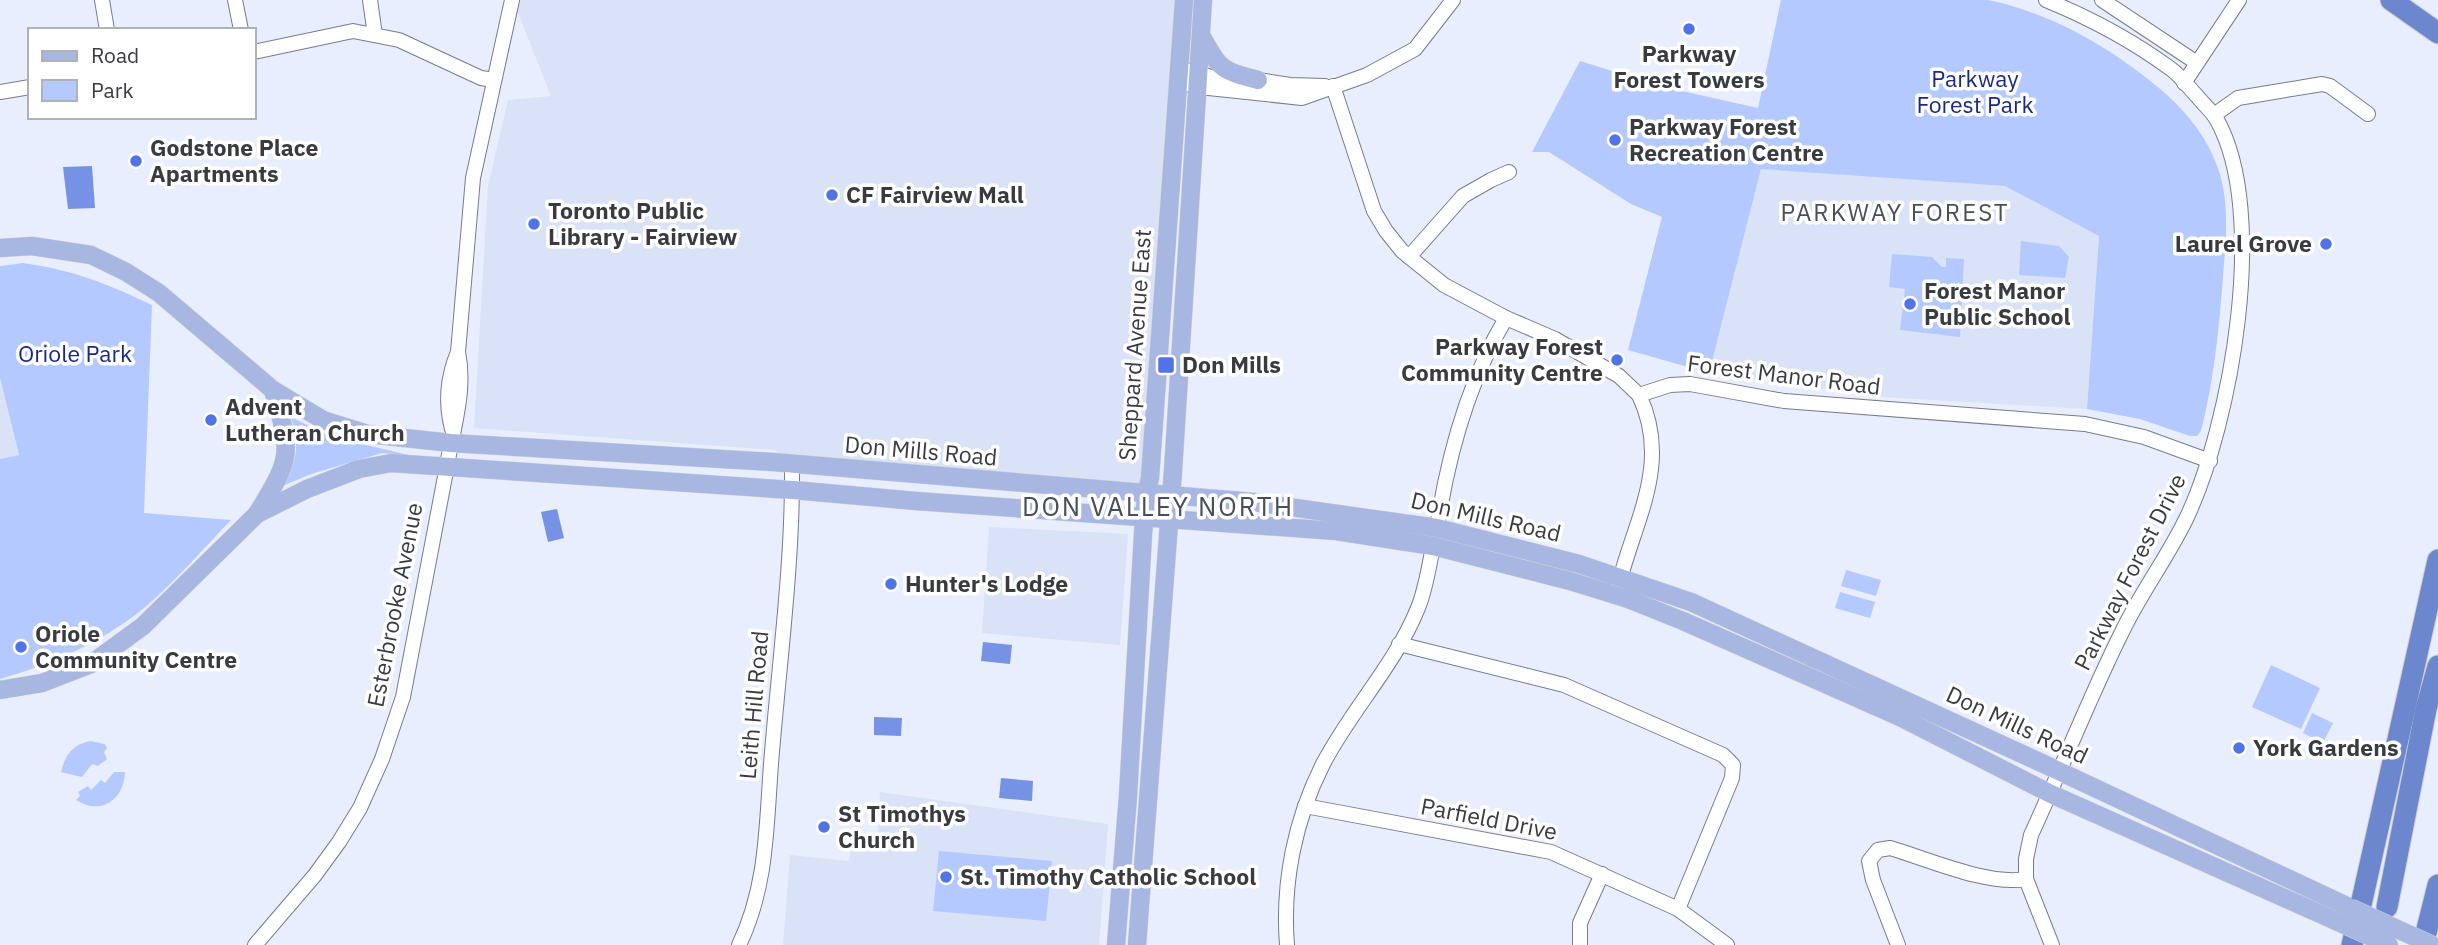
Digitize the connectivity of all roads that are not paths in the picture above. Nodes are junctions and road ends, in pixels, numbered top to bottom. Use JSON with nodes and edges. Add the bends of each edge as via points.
{"nodes":[{"id":1,"x":102,"y":0,"type":"edge"},
{"id":2,"x":235,"y":0,"type":"edge"},
{"id":3,"x":370,"y":0,"type":"edge"},
{"id":4,"x":512,"y":0,"type":"edge"},
{"id":5,"x":1184,"y":0,"type":"edge"},
{"id":6,"x":1203,"y":0,"type":"edge"},
{"id":7,"x":1453,"y":0,"type":"edge"},
{"id":8,"x":2046,"y":0,"type":"edge"},
{"id":9,"x":2102,"y":0,"type":"edge"},
{"id":10,"x":2239,"y":0,"type":"edge"},
{"id":11,"x":2393,"y":0,"type":"edge"},
{"id":12,"x":2075,"y":5,"type":"edge"},
{"id":13,"x":2438,"y":23,"type":"edge"},
{"id":14,"x":107,"y":28,"type":"edge"},
{"id":15,"x":241,"y":28,"type":"edge"},
{"id":16,"x":2438,"y":33,"type":"edge"},
{"id":17,"x":375,"y":34,"type":"junction"},
{"id":18,"x":1202,"y":37,"type":"junction"},
{"id":19,"x":256,"y":52,"type":"edge"},
{"id":20,"x":2197,"y":63,"type":"junction"},
{"id":21,"x":1179,"y":76,"type":"junction"},
{"id":22,"x":1258,"y":79,"type":"junction"},
{"id":23,"x":494,"y":80,"type":"junction"},
{"id":24,"x":1199,"y":80,"type":"junction"},
{"id":25,"x":2184,"y":83,"type":"junction"},
{"id":26,"x":1333,"y":86,"type":"junction"},
{"id":27,"x":28,"y":87,"type":"edge"},
{"id":28,"x":0,"y":92,"type":"edge"},
{"id":29,"x":2368,"y":114,"type":"dead end"},
{"id":30,"x":2214,"y":115,"type":"junction"},
{"id":31,"x":1509,"y":172,"type":"dead end"},
{"id":32,"x":0,"y":248,"type":"edge"},
{"id":33,"x":1409,"y":257,"type":"junction"},
{"id":34,"x":1506,"y":318,"type":"junction"},
{"id":35,"x":272,"y":390,"type":"junction"},
{"id":36,"x":1639,"y":395,"type":"junction"},
{"id":37,"x":452,"y":437,"type":"junction"},
{"id":38,"x":2210,"y":461,"type":"junction"},
{"id":39,"x":792,"y":464,"type":"junction"},
{"id":40,"x":447,"y":466,"type":"junction"},
{"id":41,"x":793,"y":489,"type":"junction"},
{"id":42,"x":1146,"y":495,"type":"junction"},
{"id":43,"x":1171,"y":496,"type":"junction"},
{"id":44,"x":257,"y":513,"type":"junction"},
{"id":45,"x":1144,"y":517,"type":"junction"},
{"id":46,"x":1170,"y":519,"type":"junction"},
{"id":47,"x":1437,"y":527,"type":"junction"},
{"id":48,"x":1433,"y":546,"type":"junction"},
{"id":49,"x":2438,"y":560,"type":"edge"},
{"id":50,"x":1618,"y":586,"type":"junction"},
{"id":51,"x":1399,"y":644,"type":"junction"},
{"id":52,"x":2438,"y":667,"type":"edge"},
{"id":53,"x":0,"y":690,"type":"edge"},
{"id":54,"x":2438,"y":715,"type":"edge"},
{"id":55,"x":2060,"y":771,"type":"junction"},
{"id":56,"x":2051,"y":794,"type":"junction"},
{"id":57,"x":1305,"y":806,"type":"junction"},
{"id":58,"x":1602,"y":874,"type":"junction"},
{"id":59,"x":2026,"y":879,"type":"junction"},
{"id":60,"x":2438,"y":885,"type":"edge"},
{"id":61,"x":2387,"y":907,"type":"junction"},
{"id":62,"x":1678,"y":909,"type":"junction"},
{"id":63,"x":2350,"y":926,"type":"edge"},
{"id":64,"x":2436,"y":944,"type":"edge"},
{"id":65,"x":255,"y":945,"type":"edge"},
{"id":66,"x":739,"y":945,"type":"edge"},
{"id":67,"x":1116,"y":945,"type":"edge"},
{"id":68,"x":1137,"y":945,"type":"edge"},
{"id":69,"x":1287,"y":945,"type":"edge"},
{"id":70,"x":1580,"y":945,"type":"edge"},
{"id":71,"x":1727,"y":945,"type":"edge"},
{"id":72,"x":1898,"y":945,"type":"edge"},
{"id":73,"x":2052,"y":945,"type":"edge"},
{"id":74,"x":2377,"y":945,"type":"edge"},
{"id":75,"x":2389,"y":945,"type":"edge"},
{"id":76,"x":2423,"y":945,"type":"edge"}],
"edges":[{"from":1,"to":14,"type":"street"},
{"from":2,"to":15,"type":"street"},
{"from":3,"to":17,"type":"street"},
{"from":4,"to":23,"type":"street","name":"Esterbrooke Avenue"},
{"from":5,"to":21,"type":"main road","name":"Sheppard Avenue East"},
{"from":6,"to":18,"type":"main road","name":"Sheppard Avenue East"},
{"from":7,"to":26,"type":"street","via":[[1415,49],[1367,75]]},
{"from":8,"to":12,"type":"street","name":"Parkway Forest Drive"},
{"from":9,"to":20,"type":"street"},
{"from":10,"to":20,"type":"street"},
{"from":11,"to":13,"type":"highway"},
{"from":11,"to":16,"type":"highway"},
{"from":12,"to":25,"type":"street","name":"Parkway Forest Drive","via":[[2173,70]]},
{"from":17,"to":19,"type":"street","via":[[353,31]]},
{"from":17,"to":23,"type":"street"},
{"from":18,"to":22,"type":"main road","via":[[1222,69]]},
{"from":18,"to":24,"type":"main road","name":"Sheppard Avenue East"},
{"from":20,"to":25,"type":"street"},
{"from":21,"to":24,"type":"street"},
{"from":21,"to":42,"type":"main road","name":"Sheppard Avenue East"},
{"from":22,"to":24,"type":"street"},
{"from":22,"to":26,"type":"street"},
{"from":23,"to":37,"type":"street","name":"Esterbrooke Avenue","via":[[473,178],[458,352],[462,372]]},
{"from":24,"to":26,"type":"street","via":[[1302,98]]},
{"from":24,"to":43,"type":"main road","name":"Sheppard Avenue East"},
{"from":25,"to":30,"type":"street","name":"Parkway Forest Drive"},
{"from":26,"to":33,"type":"street","via":[[1374,211]]},
{"from":27,"to":28,"type":"street"},
{"from":29,"to":30,"type":"street","via":[[2322,83],[2238,98]]},
{"from":30,"to":38,"type":"street","name":"Parkway Forest Drive","via":[[2237,172],[2242,220],[2236,332],[2225,407]]},
{"from":31,"to":33,"type":"street","via":[[1463,196]]},
{"from":32,"to":35,"type":"main road","name":"Don Mills Road","via":[[32,246],[91,255],[126,272],[159,293]]},
{"from":33,"to":34,"type":"street","via":[[1444,285]]},
{"from":34,"to":36,"type":"street","via":[[1576,351],[1619,376]]},
{"from":34,"to":47,"type":"street","via":[[1471,390],[1455,437]]},
{"from":35,"to":37,"type":"main road","name":"Don Mills Road","via":[[324,420],[358,431]]},
{"from":35,"to":44,"type":"main road","via":[[287,450],[280,476]]},
{"from":36,"to":38,"type":"street","name":"Forest Manor Road","via":[[1690,384],[1784,401],[2085,424],[2144,437]]},
{"from":36,"to":50,"type":"street","via":[[1653,463],[1646,503]]},
{"from":37,"to":39,"type":"main road","name":"Don Mills Road"},
{"from":37,"to":40,"type":"street","name":"Esterbrooke Avenue"},
{"from":38,"to":55,"type":"street","name":"Parkway Forest Drive","via":[[2188,516],[2122,630]]},
{"from":39,"to":41,"type":"street","name":"Leith Hill Road"},
{"from":39,"to":42,"type":"main road","name":"Don Mills Road"},
{"from":40,"to":41,"type":"main road","name":"Don Mills Road"},
{"from":40,"to":44,"type":"main road","name":"Don Mills Road","via":[[391,463],[359,469]]},
{"from":40,"to":65,"type":"street","name":"Esterbrooke Avenue","via":[[403,697],[382,759],[339,842]]},
{"from":41,"to":45,"type":"main road","name":"Don Mills Road"},
{"from":41,"to":66,"type":"street","name":"Leith Hill Road","via":[[763,869],[750,922]]},
{"from":42,"to":43,"type":"main road","name":"Don Mills Road"},
{"from":42,"to":45,"type":"main road","name":"Sheppard Avenue East"},
{"from":43,"to":46,"type":"main road","name":"Sheppard Avenue East"},
{"from":43,"to":47,"type":"main road","name":"Don Mills Road","via":[[1254,502]]},
{"from":44,"to":53,"type":"main road","via":[[143,626],[91,664],[42,683]]},
{"from":45,"to":46,"type":"main road","name":"Don Mills Road"},
{"from":45,"to":67,"type":"main road","name":"Sheppard Avenue East"},
{"from":46,"to":48,"type":"main road","name":"Don Mills Road","via":[[1336,531]]},
{"from":46,"to":68,"type":"main road","name":"Sheppard Avenue East"},
{"from":47,"to":50,"type":"main road","name":"Don Mills Road","via":[[1579,564]]},
{"from":48,"to":50,"type":"main road","name":"Don Mills Road","via":[[1570,581]]},
{"from":48,"to":51,"type":"street","via":[[1426,587]]},
{"from":49,"to":63,"type":"highway"},
{"from":50,"to":55,"type":"main road","name":"Don Mills Road","via":[[1691,602]]},
{"from":50,"to":56,"type":"main road","name":"Don Mills Road","via":[[1683,621],[1899,717]]},
{"from":51,"to":57,"type":"street","via":[[1325,761]]},
{"from":51,"to":62,"type":"street","via":[[1564,685],[1723,755],[1732,765],[1732,778]]},
{"from":52,"to":61,"type":"highway"},
{"from":54,"to":61,"type":"highway"},
{"from":55,"to":56,"type":"street","name":"Parkway Forest Drive"},
{"from":55,"to":63,"type":"main road","name":"Don Mills Road"},
{"from":56,"to":59,"type":"street","name":"Parkway Forest Drive","via":[[2031,835]]},
{"from":56,"to":63,"type":"main road","name":"Don Mills Road"},
{"from":57,"to":58,"type":"street","name":"Parfield Drive","via":[[1551,852]]},
{"from":57,"to":69,"type":"street","via":[[1288,874]]},
{"from":58,"to":62,"type":"street","name":"Parfield Drive"},
{"from":58,"to":70,"type":"street","via":[[1580,923]]},
{"from":59,"to":72,"type":"street","via":[[1988,878],[1890,848],[1878,850],[1869,862]]},
{"from":59,"to":73,"type":"street"},
{"from":60,"to":76,"type":"highway"},
{"from":61,"to":74,"type":"highway"},
{"from":62,"to":71,"type":"street","name":"Parfield Drive"},
{"from":63,"to":64,"type":"main road","name":"Don Mills Road","bridge":true},
{"from":63,"to":75,"type":"main road","name":"Don Mills Road","bridge":true}]}
